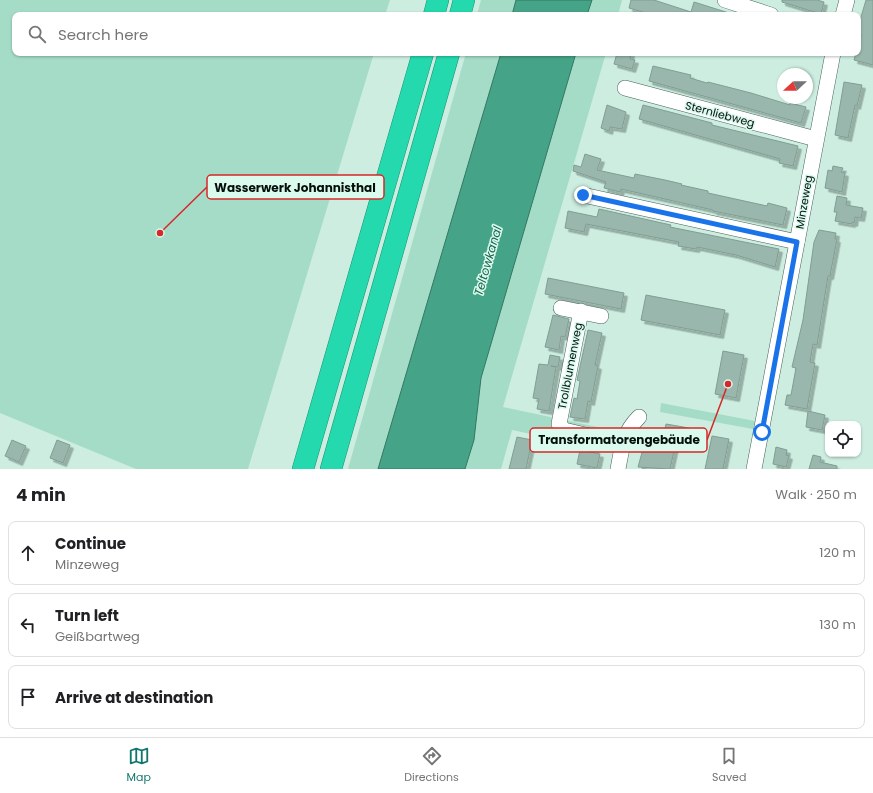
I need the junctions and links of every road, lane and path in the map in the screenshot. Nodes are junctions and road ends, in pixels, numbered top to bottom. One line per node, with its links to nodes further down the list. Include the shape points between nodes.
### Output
1 (438, 0): 5 (highway)
2 (464, 0): 6 (highway)
3 (725, 0): 7 (street)
4 (847, 0): 8 (street)
5 (435, 12)
6 (461, 12)
7 (762, 12)
8 (844, 12)
9 (422, 56): 21 (highway)
10 (448, 56): 22 (highway)
11 (832, 56): 13 (street, Minzeweg)
12 (625, 88): 13 (street, Sternliebweg)
13 (816, 139): 15 (street, Minzeweg)
14 (583, 195): 15 (street)
15 (797, 242): 24 (street, Minzeweg)
16 (561, 308): 17 (street, Trollblumenweg)
17 (581, 311): 18 (street, Trollblumenweg); 20 (street, Trollblumenweg, via 559,424 564,430)
18 (601, 316)
19 (639, 417): 20 (street, via 629,427)
20 (623, 444): 23 (street)
21 (303, 469)
22 (331, 469)
23 (618, 469)
24 (754, 469)

